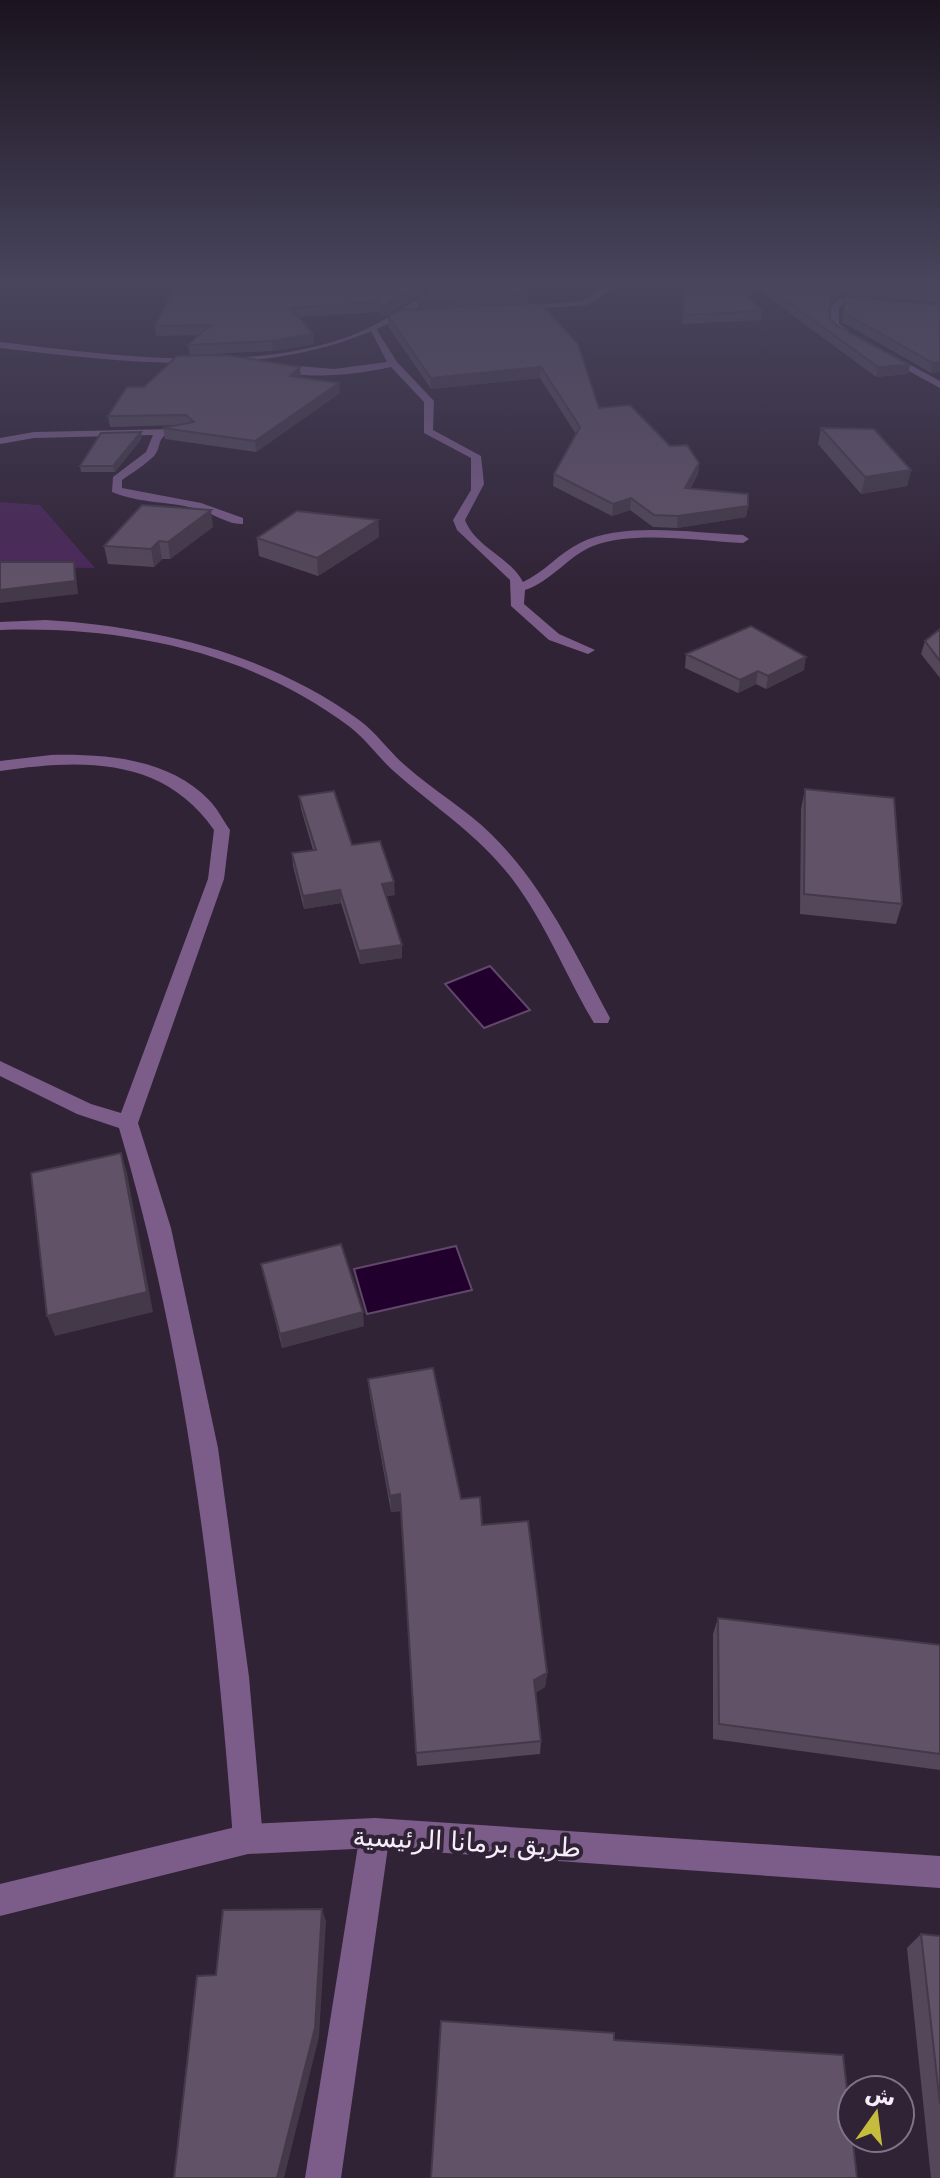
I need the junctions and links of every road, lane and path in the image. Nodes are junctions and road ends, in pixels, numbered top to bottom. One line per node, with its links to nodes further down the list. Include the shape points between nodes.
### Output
1 (413, 385): 7 (street, via 429,401 428,431 476,456 480,489 459,520 461,527)
2 (162, 431): 3 (street); 4 (street); 5 (street, via 151,453 117,479 116,490 201,506)
3 (175, 431)
4 (0, 441)
5 (239, 521)
6 (743, 539): 7 (street, via 599,541 577,551 551,574)
7 (519, 588): 9 (street, via 518,606 537,627)
8 (0, 626): 11 (street, via 71,625 157,638 238,661 303,691 357,725 399,769 488,840 546,916)
9 (588, 650)
10 (0, 766): 13 (street, via 60,759 137,766 200,800 222,830 216,879)
11 (601, 1018)
12 (0, 1068): 13 (street, via 84,1109)
13 (128, 1123): 15 (street, via 160,1228 205,1448 235,1677)
14 (375, 1833): 15 (street, طريق برمانا الرئيسية); 16 (street, طريق برمانا الرئيسية); 18 (street)
15 (248, 1839): 17 (street, طريق برمانا الرئيسية)
16 (940, 1872)
17 (0, 1900)
18 (323, 2178)

